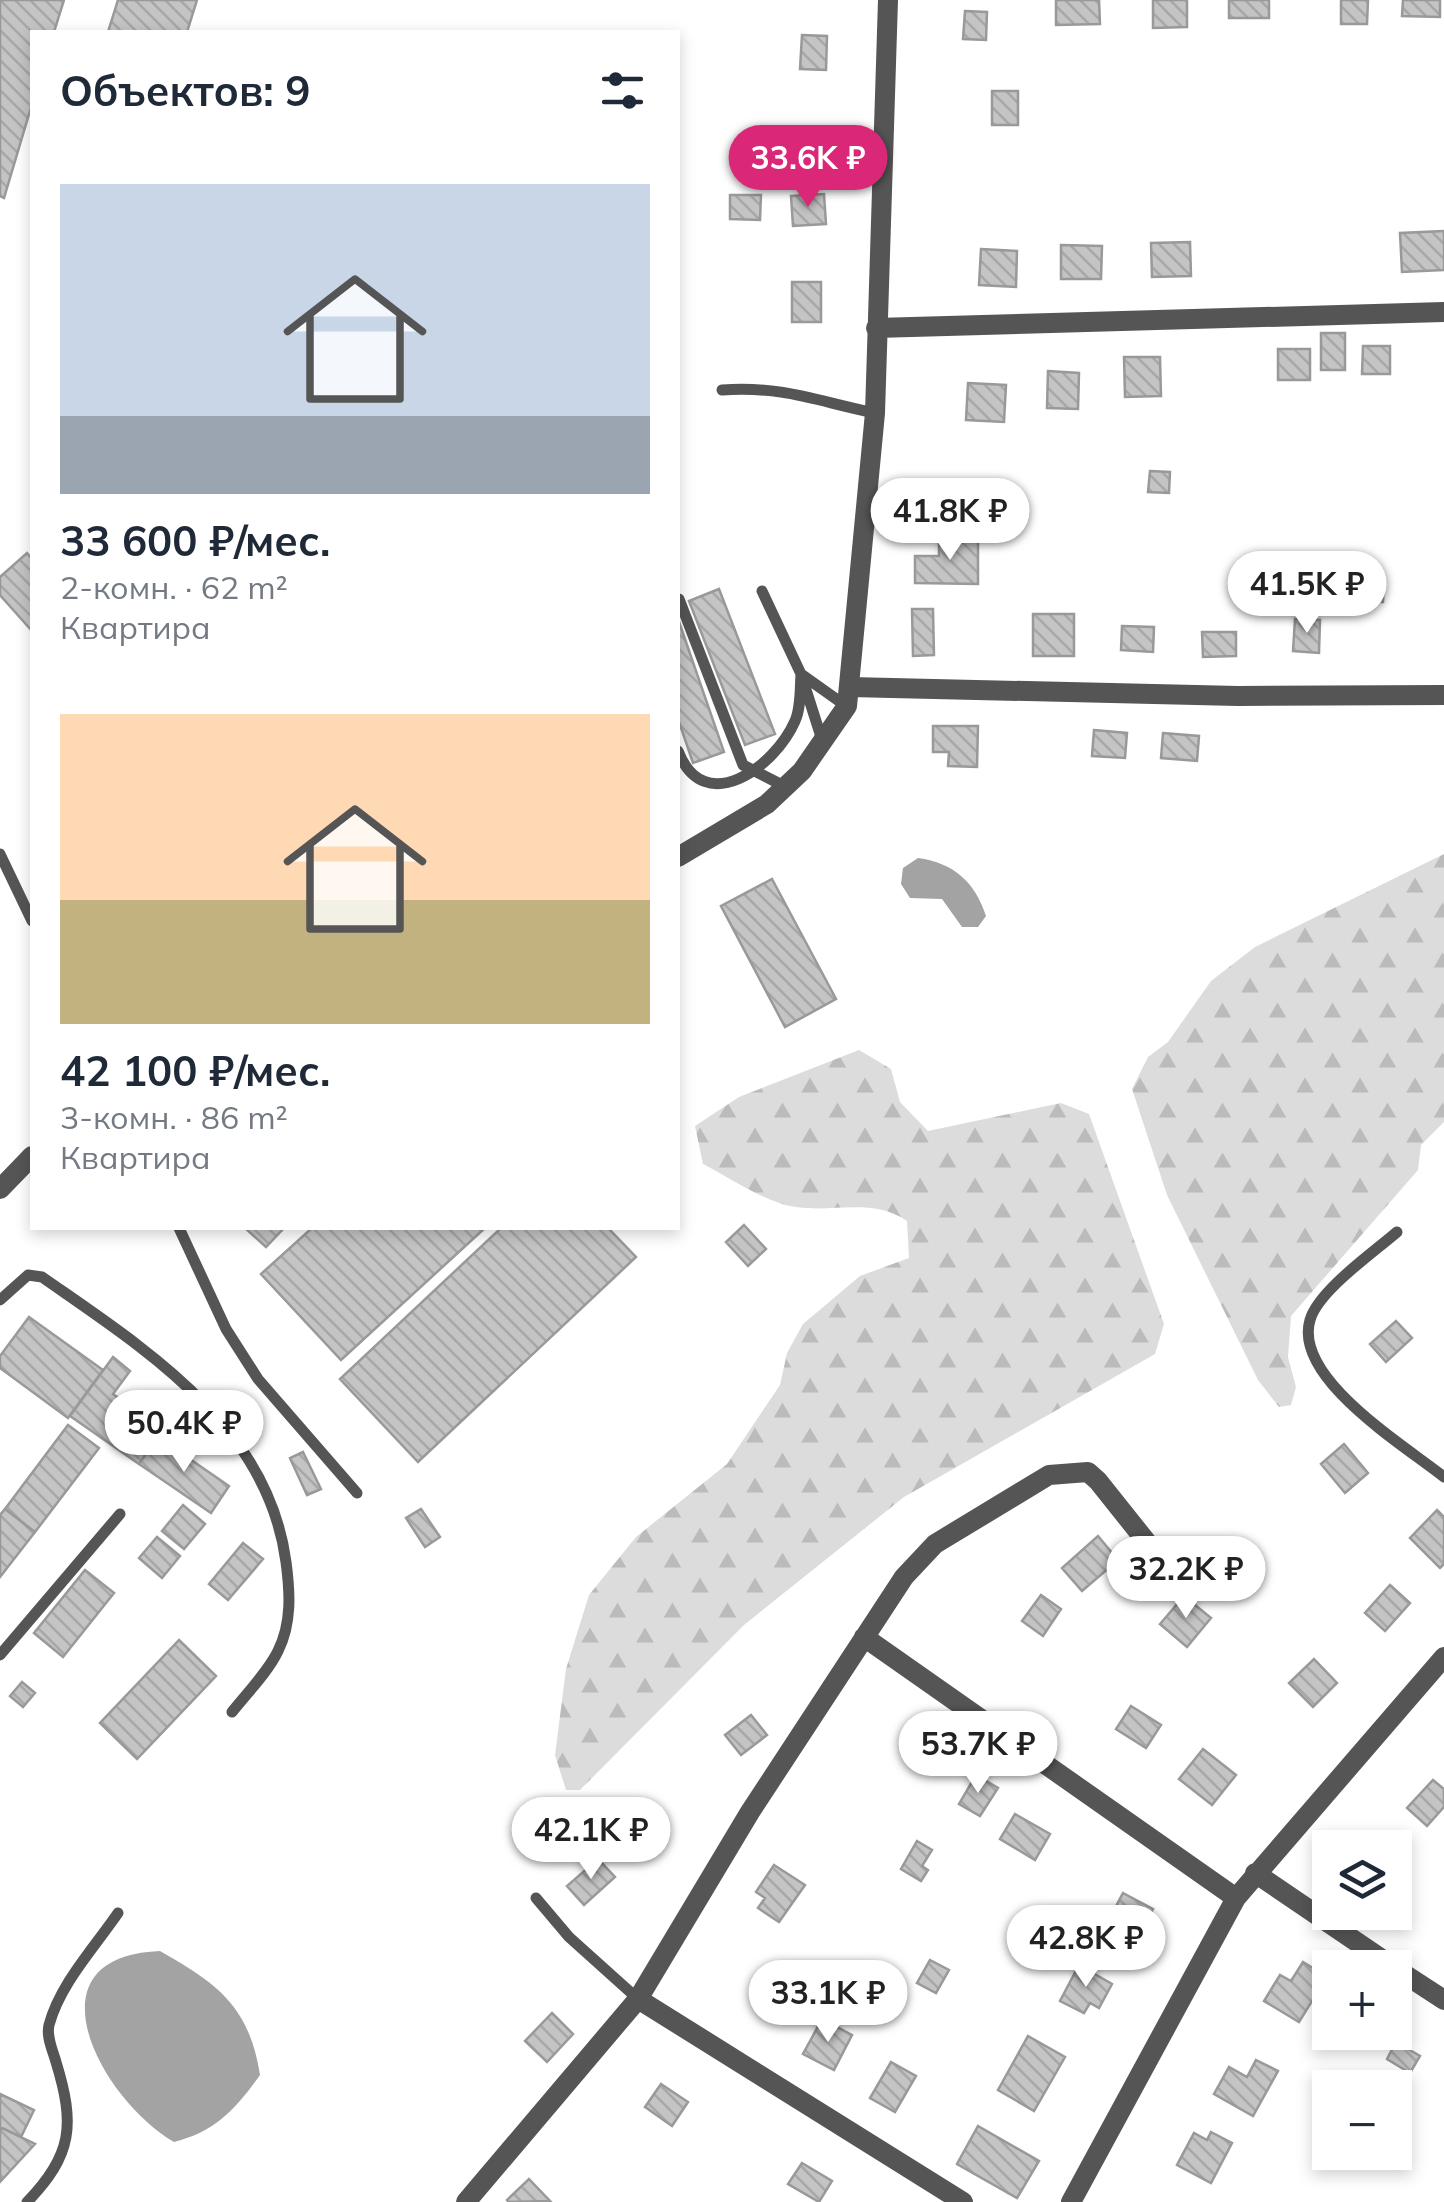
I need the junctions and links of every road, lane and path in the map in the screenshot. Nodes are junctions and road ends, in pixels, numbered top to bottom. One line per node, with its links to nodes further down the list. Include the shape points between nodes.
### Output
1 (888, 0): 3 (street)
2 (1444, 312): 3 (street)
3 (876, 328): 5 (street)
4 (722, 390): 5 (lane, via 784,390)
5 (875, 413): 9 (street)
6 (762, 590): 8 (lane)
7 (680, 602): 13 (lane, via 736,751)
8 (801, 674): 9 (lane); 11 (lane); 13 (lane, via 797,717)
9 (848, 696): 10 (street); 11 (street)
10 (1444, 696)
11 (823, 743): 14 (street)
12 (680, 755): 13 (lane, via 700,781)
13 (756, 773): 14 (lane)
14 (786, 786): 16 (street)
15 (0, 854): 17 (lane)
16 (680, 855)
17 (30, 917)
18 (30, 1158): 19 (street)
19 (0, 1189)
20 (179, 1230): 24 (lane, via 258,1379)
21 (1397, 1232): 23 (lane, via 1333,1288 1310,1317 1308,1344 1318,1370 1336,1389)
22 (0, 1300): 30 (lane, via 28,1275 42,1276 208,1403 258,1476 282,1527 291,1602 278,1651)
23 (1444, 1477)
24 (356, 1493)
25 (120, 1514): 28 (lane)
26 (1161, 1560): 27 (street, via 1088,1472 1049,1476 936,1544 904,1577)
27 (864, 1637): 33 (street); 37 (street)
28 (0, 1655)
29 (1444, 1657): 31 (street)
30 (232, 1712)
31 (1255, 1873): 33 (street); 35 (street)
32 (536, 1898): 37 (lane)
33 (1236, 1898): 42 (street)
34 (118, 1914): 39 (lane, via 62,1993 48,2029 70,2130 61,2160)
35 (1368, 1950)
36 (1412, 1979): 38 (street)
37 (638, 1998): 40 (street); 41 (street)
38 (1444, 2000)
39 (27, 2202)
40 (466, 2202)
41 (964, 2202)
42 (1071, 2202)

